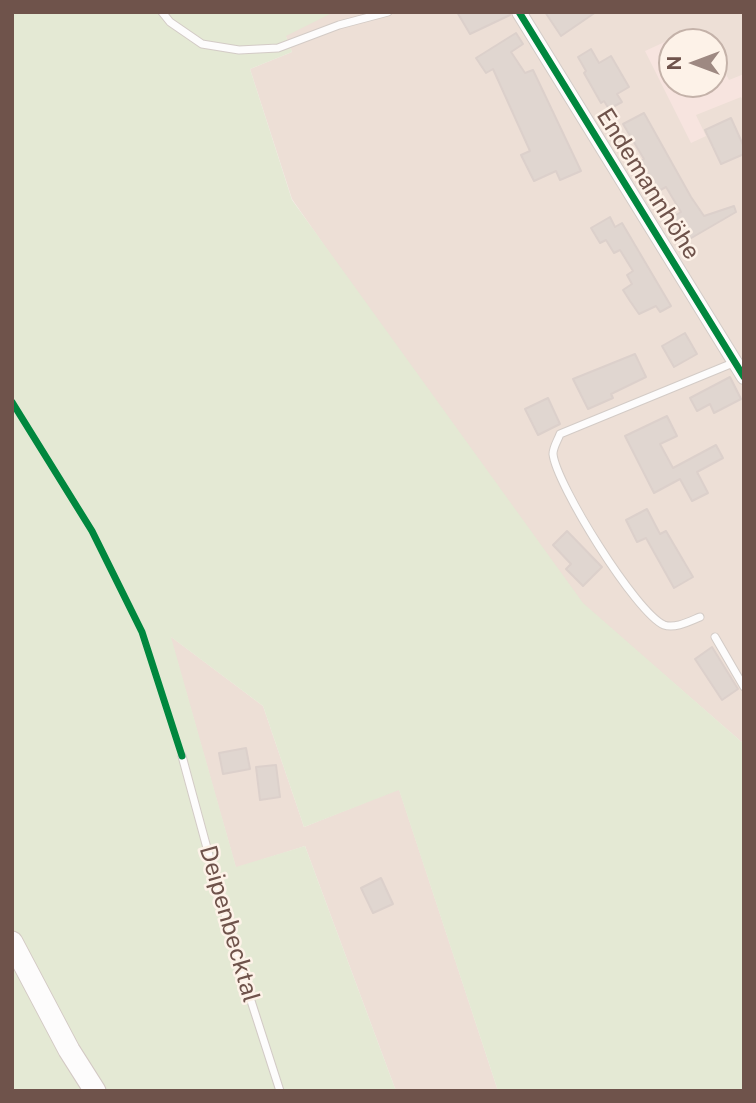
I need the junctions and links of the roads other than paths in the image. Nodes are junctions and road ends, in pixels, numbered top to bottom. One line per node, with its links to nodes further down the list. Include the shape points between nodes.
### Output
1 (162, 12): 2 (lane, via 202,44 239,50 278,48)
2 (388, 12)
3 (519, 12): 4 (street, Endemannhöhe)
4 (733, 363): 5 (street, Endemannhöhe); 6 (lane, via 560,434 553,451 557,472 576,507 632,595 663,625)
5 (744, 377)
6 (700, 617)
7 (715, 637): 8 (lane)
8 (744, 687)
9 (182, 756): 12 (lane, Deipenbecktal, via 235,951)
10 (12, 942): 11 (main road)
11 (95, 1091)
12 (280, 1091)

